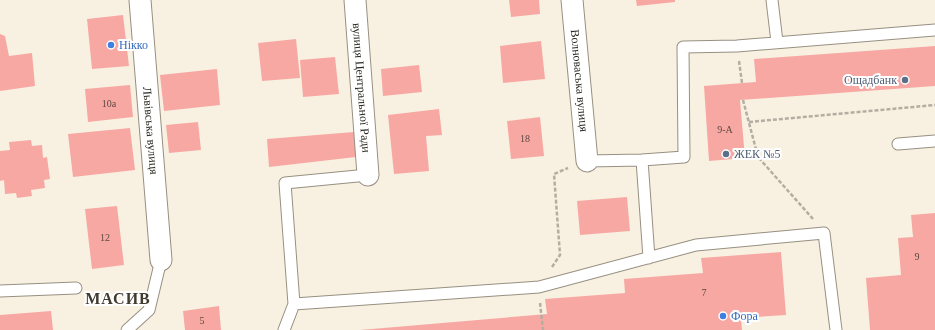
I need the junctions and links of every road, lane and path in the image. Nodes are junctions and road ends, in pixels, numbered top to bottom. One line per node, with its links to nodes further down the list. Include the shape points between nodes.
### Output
1 (140, 0): 19 (street, Львівська вулиця)
2 (355, 0): 16 (street, вулиця Центральної Ради)
3 (572, 0): 15 (street, Волноваська вулиця)
4 (772, 0): 6 (lane)
5 (935, 30): 6 (lane)
6 (777, 42): 7 (lane)
7 (737, 46): 8 (path); 14 (lane, via 684,48 684,156)
8 (742, 84)
9 (744, 100): 11 (path)
10 (935, 106): 11 (path)
11 (749, 122): 17 (path, via 758,157)
12 (935, 141): 13 (lane)
13 (898, 144)
14 (642, 160): 15 (lane); 18 (lane)
15 (587, 161): 20 (path, via 554,174 560,255)
16 (368, 175): 23 (lane, via 285,184)
17 (824, 233): 18 (lane, via 696,245); 27 (lane)
18 (650, 258): 20 (lane)
19 (161, 260): 24 (lane, via 149,310)
20 (539, 287): 23 (lane); 26 (path)
21 (76, 288): 22 (lane)
22 (0, 291)
23 (294, 304): 25 (lane)
24 (127, 330)
25 (284, 330)
26 (543, 330)
27 (836, 330)

